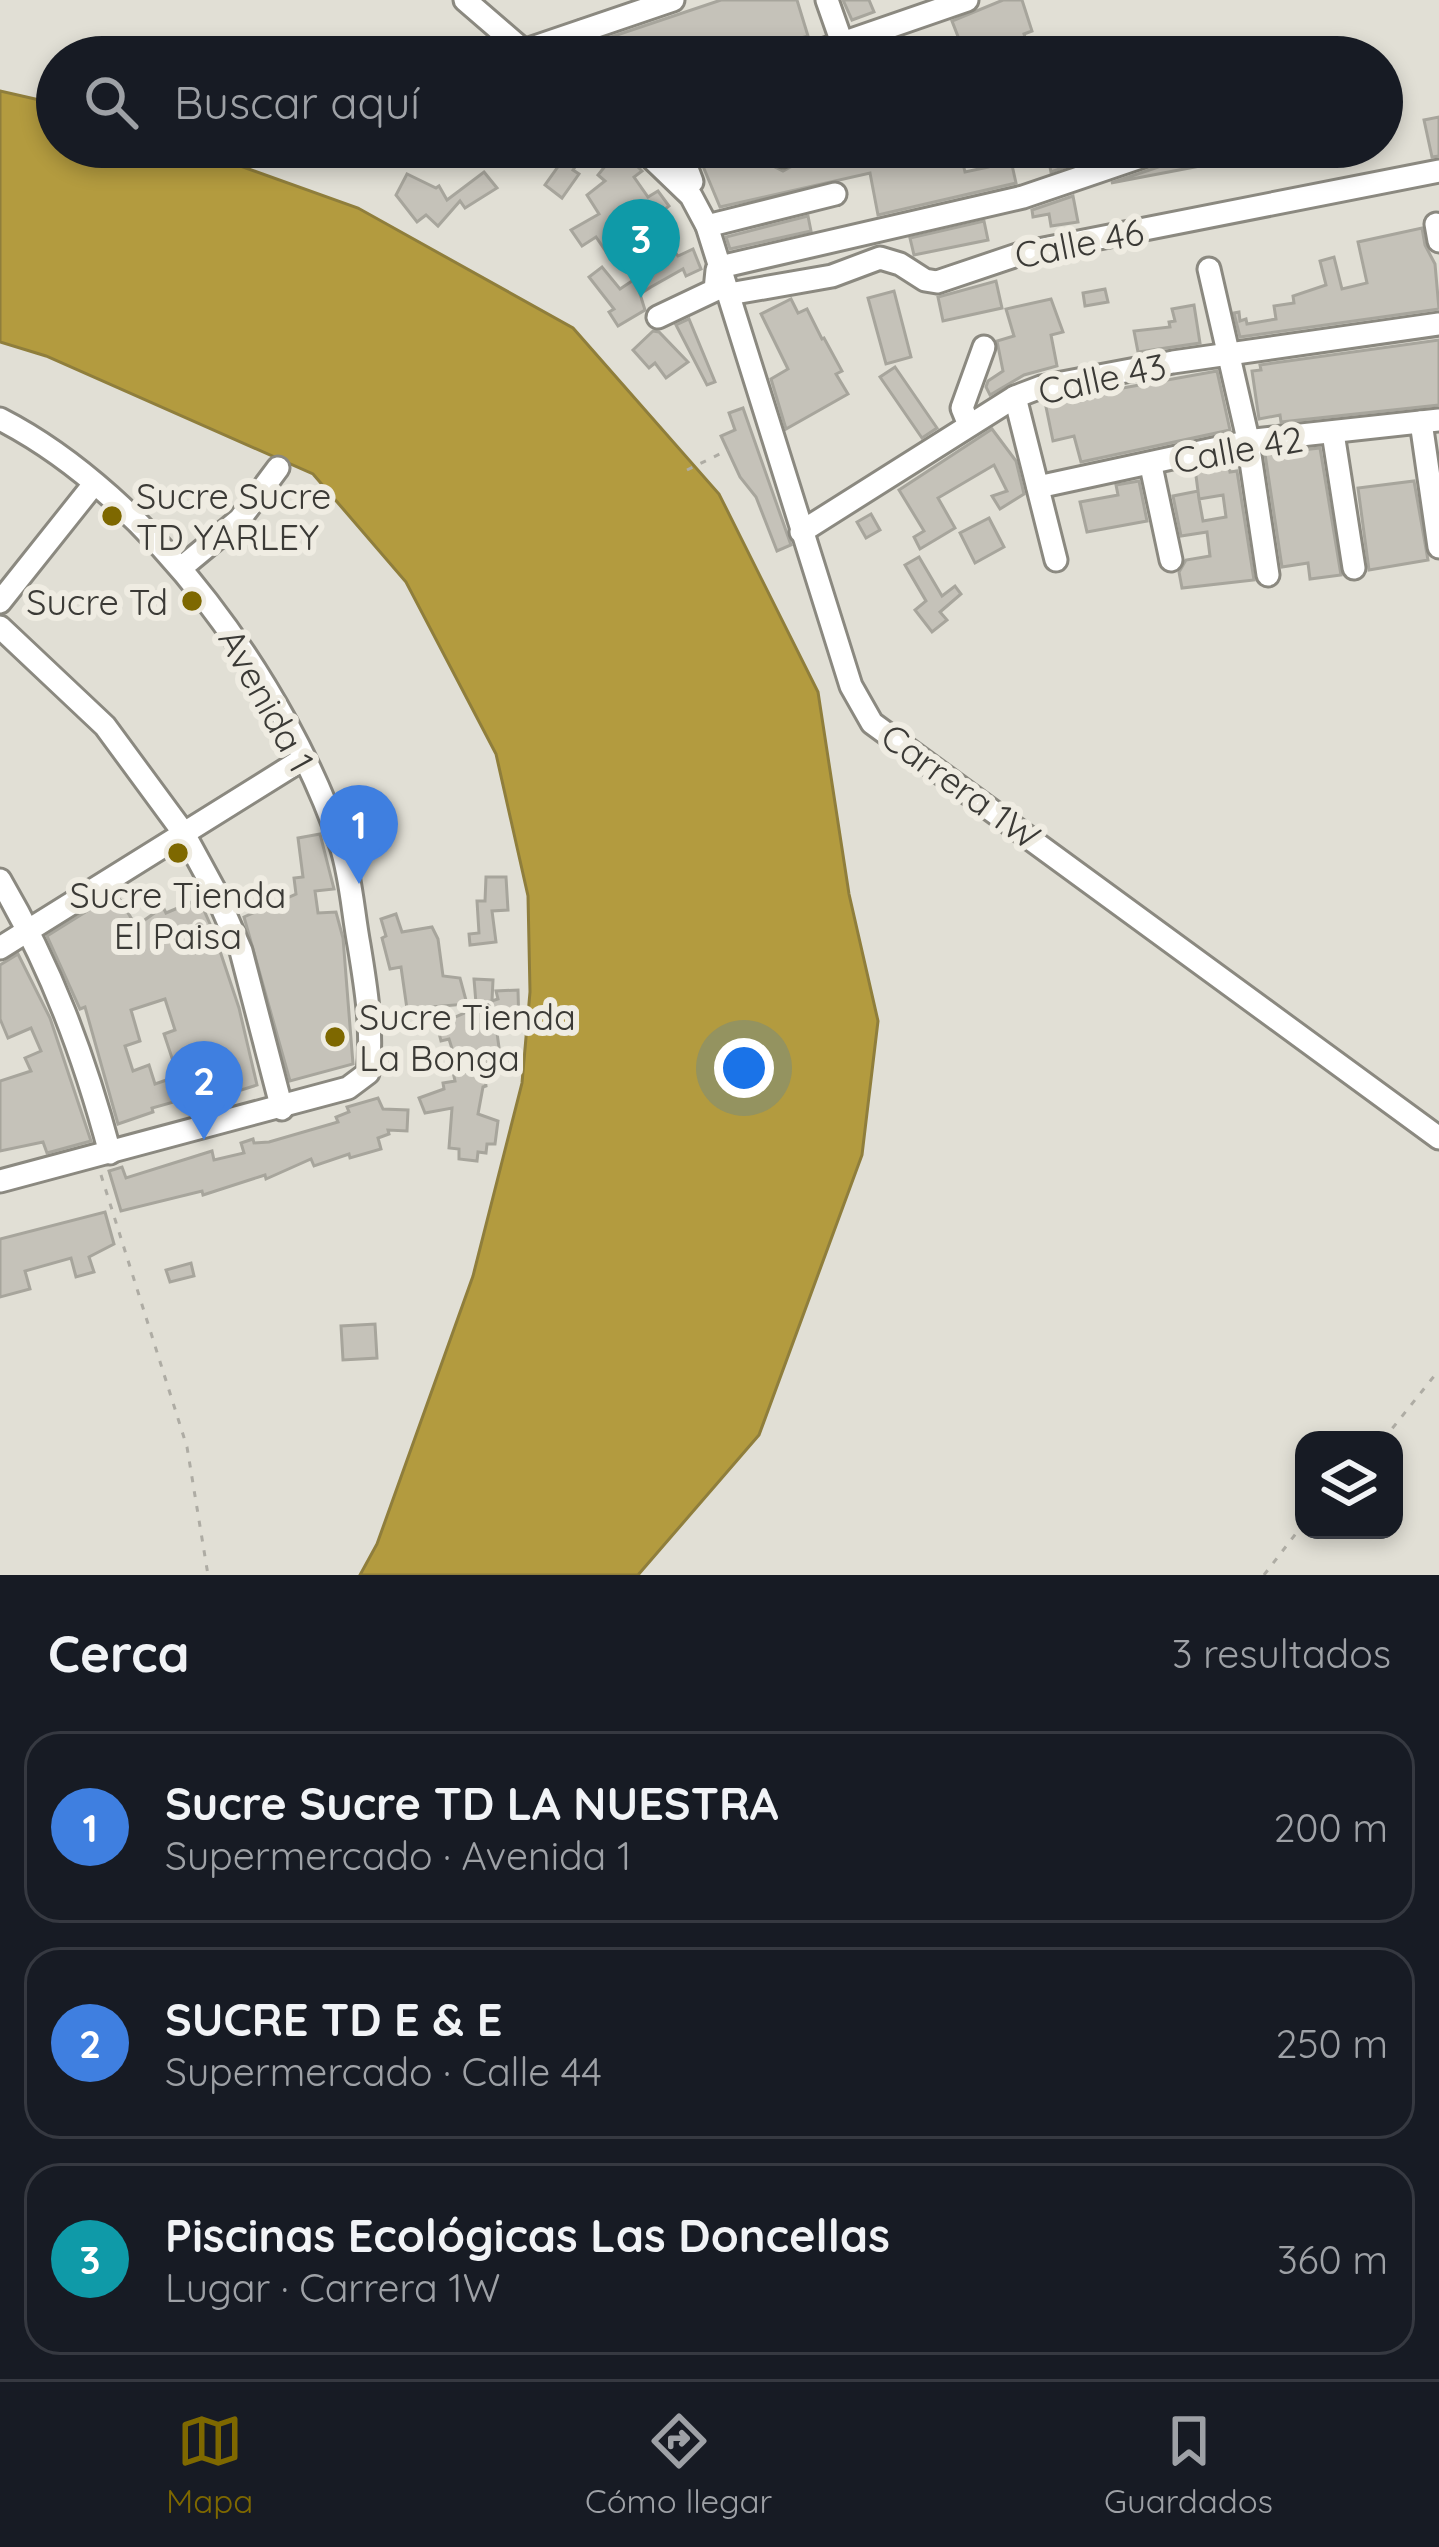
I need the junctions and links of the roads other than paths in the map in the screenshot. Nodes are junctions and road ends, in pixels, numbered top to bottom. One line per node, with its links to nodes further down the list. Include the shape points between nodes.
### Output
1 (465, 0): 6 (street)
2 (673, 0): 5 (street)
3 (827, 0): 9 (street)
4 (967, 0): 10 (street)
5 (583, 31): 7 (street); 8 (street)
6 (506, 36)
7 (571, 36)
8 (585, 36)
9 (840, 36)
10 (879, 36)
11 (662, 168): 17 (street, Carrera 1W, via 691,196)
12 (687, 168): 15 (street)
13 (1108, 168): 18 (street, via 1023,197)
14 (1439, 171): 20 (street, Calle 46, via 1002,257 952,279 925,280 880,258 832,276)
15 (692, 182)
16 (835, 194): 17 (street)
17 (706, 226): 18 (street, Carrera 1W)
18 (719, 265): 20 (street, Carrera 1W); 21 (street, via 715,290)
19 (1209, 269): 24 (street)
20 (729, 294): 35 (street, Carrera 1W)
21 (658, 317)
22 (1439, 324): 24 (street, Calle 43)
23 (984, 347): 28 (street, via 962,408)
24 (1228, 355): 25 (street, Calle 43); 30 (street)
25 (1016, 397): 28 (street, Calle 43); 34 (street)
26 (0, 418): 33 (street, Avenida 1)
27 (1430, 421): 29 (street, Calle 42); 36 (street)
28 (969, 425): 35 (street, Calle 43)
29 (1334, 433): 30 (street, Calle 42); 40 (street)
30 (1248, 442): 31 (street, Calle 42); 41 (street)
31 (1150, 466): 34 (street, Calle 42); 38 (street)
32 (278, 468): 39 (street, via 240,519)
33 (94, 484): 39 (street, Avenida 1); 42 (street)
34 (1038, 488): 37 (street)
35 (800, 532): 50 (street, Carrera 1W, via 851,686 872,723)
36 (1439, 547)
37 (1056, 560)
38 (1171, 560)
39 (181, 568): 44 (street, Avenida 1, via 227,624)
40 (1354, 568)
41 (1268, 575)
42 (0, 602)
43 (0, 627): 45 (street, via 105,726)
44 (302, 759): 45 (street); 49 (street, Avenida 1, via 342,848 362,964 368,1072 349,1088)
45 (183, 832): 47 (street); 49 (street, via 241,951)
46 (0, 880): 47 (street)
47 (29, 930): 48 (street); 51 (street, via 88,1072)
48 (0, 948)
49 (282, 1108): 51 (street)
50 (1439, 1138)
51 (102, 1154): 52 (street)
52 (0, 1181)

